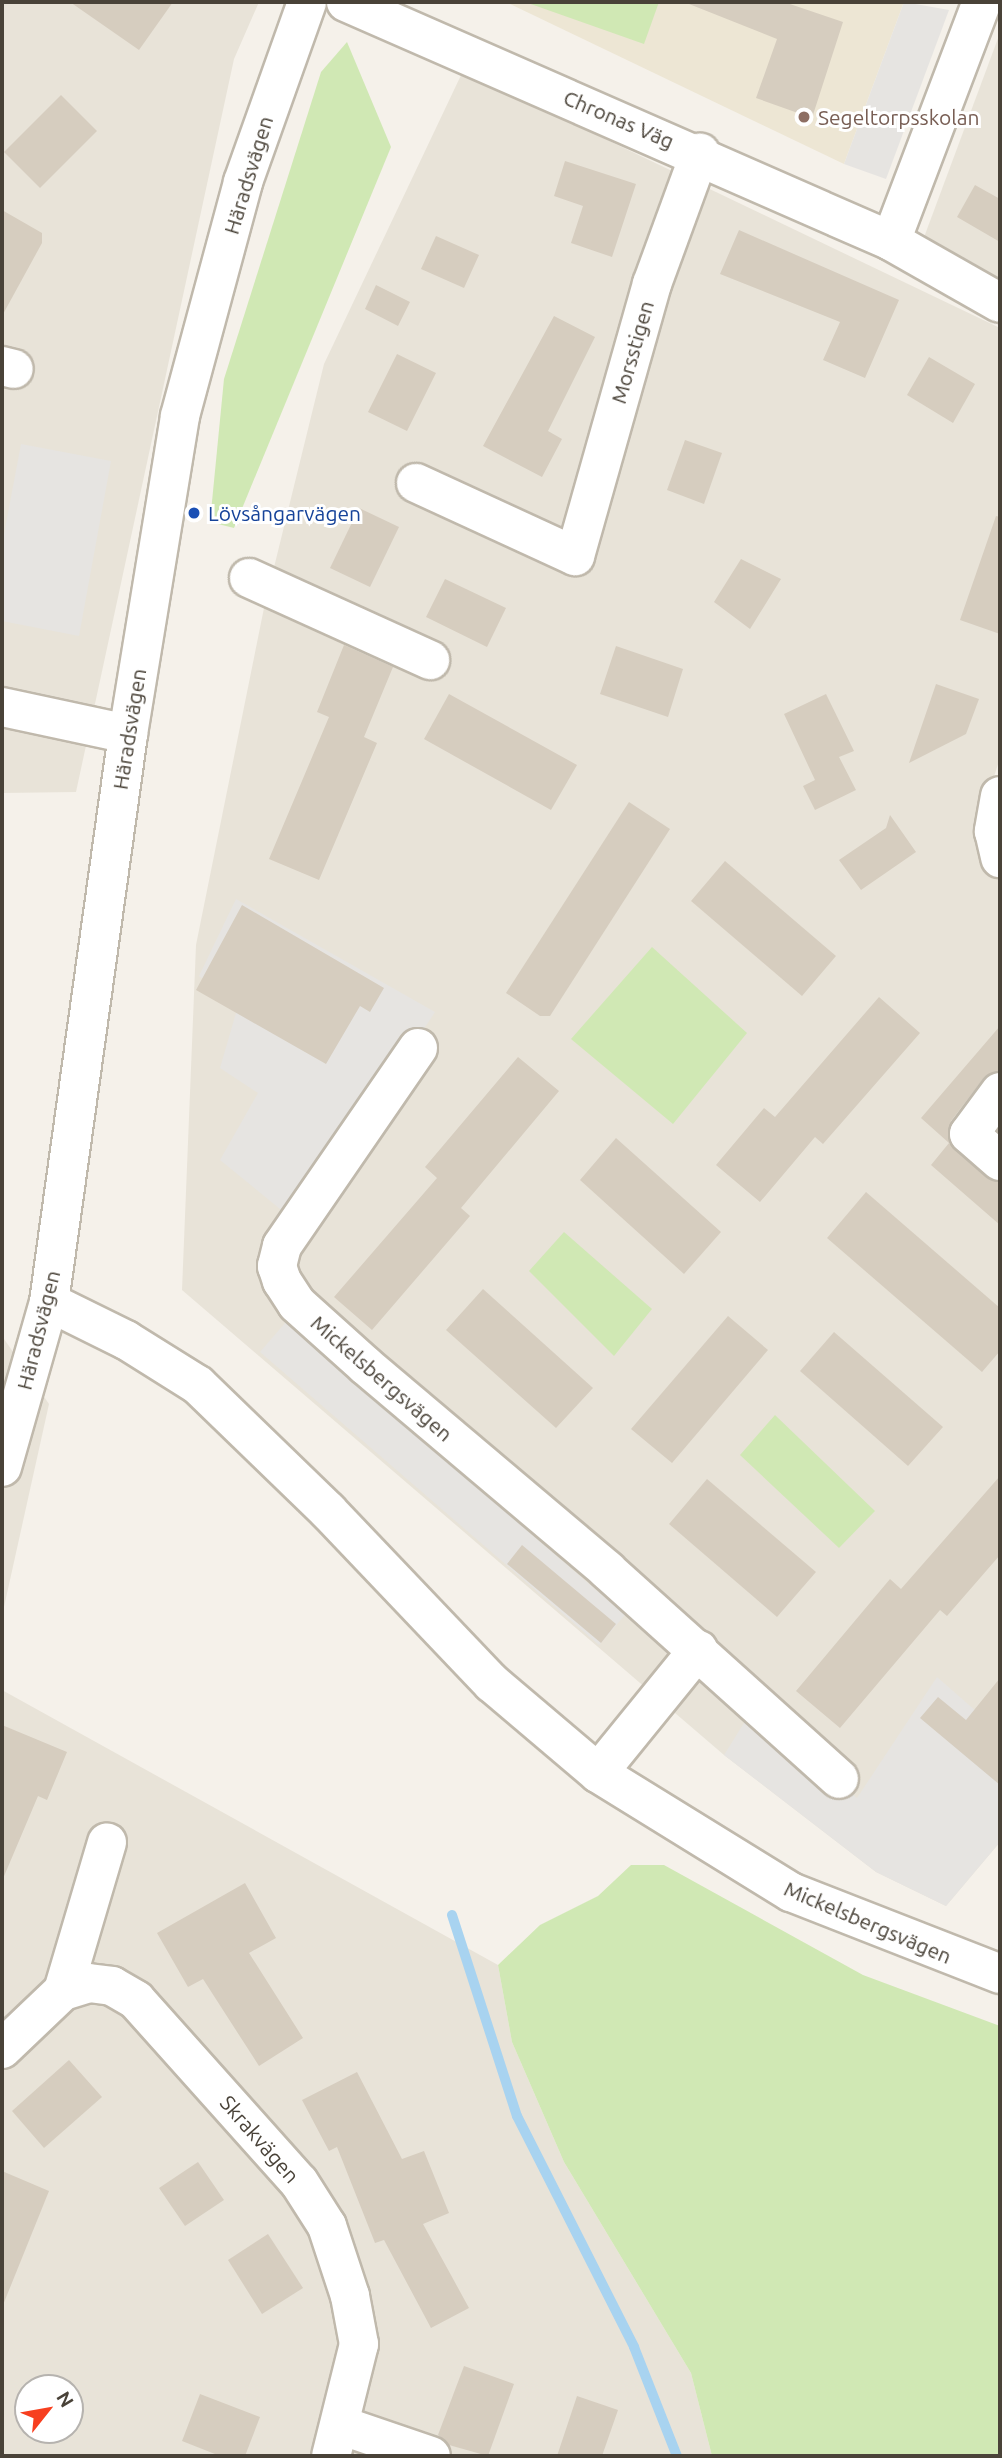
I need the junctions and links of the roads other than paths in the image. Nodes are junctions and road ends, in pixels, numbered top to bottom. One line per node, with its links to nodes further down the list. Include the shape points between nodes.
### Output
1 (307, 2): 11 (street, Häradsvägen, via 243,182 180,416)
2 (346, 2): 4 (street, Chronas Väg)
3 (982, 2): 5 (street)
4 (700, 153): 5 (street, Chronas Väg); 7 (street, Morsstigen, via 652,284 575,555)
5 (891, 241): 6 (street, Chronas Väg)
6 (1000, 303)
7 (416, 483)
8 (249, 579): 9 (street)
9 (430, 660)
10 (2, 707): 11 (street)
11 (128, 734): 17 (street, Häradsvägen)
12 (1000, 796): 13 (street, via 994,831)
13 (1000, 858)
14 (418, 1048): 19 (street, Mickelsbergsvägen, via 282,1246 278,1266 282,1281 297,1304 366,1366)
15 (1000, 1092): 16 (street, via 969,1134)
16 (1000, 1161)
17 (48, 1302): 18 (street, Häradsvägen); 20 (street, Mickelsbergsvägen, via 126,1340 198,1385 328,1511 492,1683)
18 (2, 1467)
19 (698, 1650): 20 (street); 21 (street, Mickelsbergsvägen)
20 (598, 1773): 23 (street, Mickelsbergsvägen, via 791,1892)
21 (839, 1779)
22 (107, 1842): 24 (street)
23 (1000, 1975)
24 (63, 1991): 25 (street); 26 (street, Skrakvägen, via 89,1983 112,1986 136,2000 299,2182 327,2225 350,2297 359,2344)
25 (2, 2049)
26 (336, 2441): 27 (street)
27 (431, 2456)

